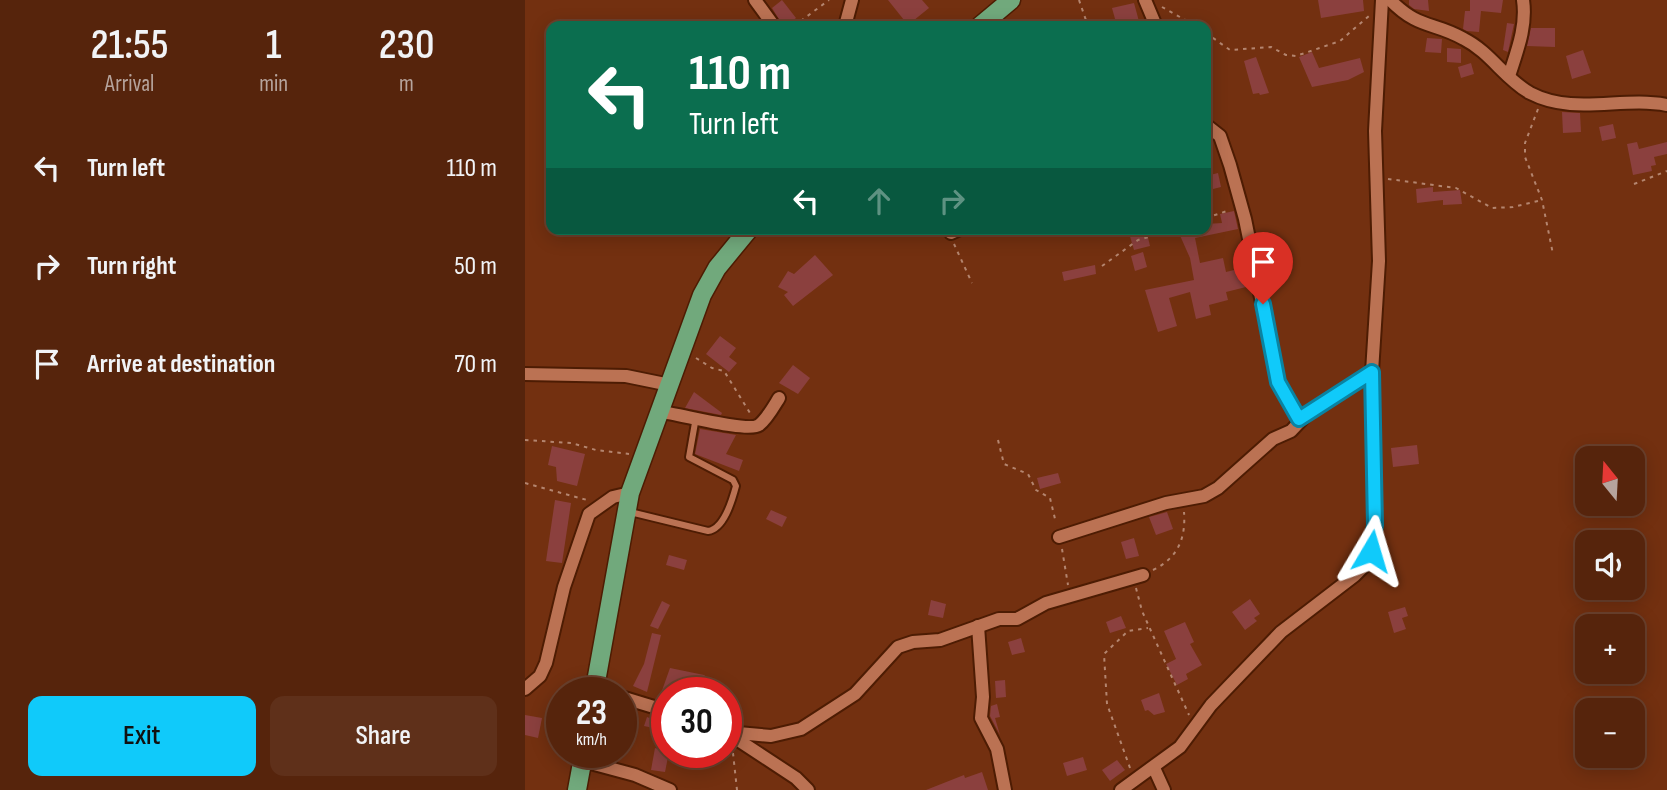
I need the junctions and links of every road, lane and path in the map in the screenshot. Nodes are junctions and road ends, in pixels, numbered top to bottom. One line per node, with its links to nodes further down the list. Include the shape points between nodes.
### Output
1 (755, 0): 10 (street)
2 (829, 0): 11 (path)
3 (852, 0): 12 (street)
4 (1011, 0): 13 (main road)
5 (1079, 0): 14 (path)
6 (1145, 0): 15 (street)
7 (1523, 0): 18 (street, via 1521,38)
8 (1385, 1): 17 (path, via 1345,39 1296,56 1271,47 1230,50); 18 (street, via 1411,20 1477,46); 23 (street, via 1374,131)
9 (1160, 7): 16 (path)
10 (770, 21)
11 (801, 21)
12 (846, 21)
13 (986, 21)
14 (1086, 21)
15 (1154, 21)
16 (1187, 21)
17 (1211, 37)
18 (1509, 76): 19 (street)
19 (1541, 98): 20 (street, via 1596,106); 25 (path, via 1527,136 1525,157)
20 (1667, 105)
21 (1211, 129): 26 (street, via 1220,136)
22 (1667, 171): 24 (path)
23 (1376, 177): 25 (path, via 1456,188 1492,208); 35 (street, via 1379,261)
24 (1634, 184)
25 (1542, 201): 31 (path)
26 (1241, 207): 27 (path); 41 (street, via 1278,382)
27 (1211, 216)
28 (744, 235): 34 (main road, via 702,295)
29 (957, 235): 33 (path)
30 (1157, 235): 32 (path, via 1139,240)
31 (1553, 254)
32 (1102, 266)
33 (972, 283)
34 (682, 350): 37 (main road); 42 (path, via 724,370)
35 (1372, 372): 41 (street); 57 (street, via 1375,525 1364,566 1281,632 1210,705)
36 (525, 374): 37 (street, via 625,376)
37 (670, 384): 39 (main road)
38 (779, 398): 42 (street)
39 (661, 412): 40 (street); 45 (main road)
40 (696, 416): 42 (street, via 744,429); 48 (lane, via 689,457 733,480 736,486 721,524 708,531)
41 (1299, 419): 47 (street, via 1291,431 1265,444 1230,480)
42 (759, 425)
43 (525, 440): 45 (path)
44 (998, 440): 50 (path, via 1004,464 1028,474 1036,490 1050,498)
45 (644, 455): 48 (main road)
46 (525, 483): 49 (path)
47 (1194, 498): 50 (street); 51 (path, via 1184,508 1180,546 1162,566)
48 (629, 502): 49 (street); 55 (main road)
49 (598, 505): 56 (street, via 583,525 546,663)
50 (1059, 537): 52 (path)
51 (1143, 575): 52 (street); 54 (path, via 1136,592)
52 (1070, 595): 53 (street, via 1019,618)
53 (978, 626): 58 (street, via 940,640 898,647 855,694 801,729 771,736); 69 (street, via 981,718 997,749)
54 (1150, 628): 57 (path); 64 (path, via 1128,631 1104,654 1107,705)
55 (602, 677)
56 (525, 690)
57 (1195, 729): 63 (street)
58 (742, 735)
59 (742, 743): 68 (street)
60 (582, 768): 65 (main road)
61 (615, 768): 66 (street)
62 (733, 768): 67 (path)
63 (1154, 768): 64 (street); 71 (street)
64 (1133, 783): 70 (street)
65 (577, 790)
66 (670, 790)
67 (737, 790)
68 (809, 790)
69 (1005, 790)
70 (1121, 790)
71 (1164, 790)

